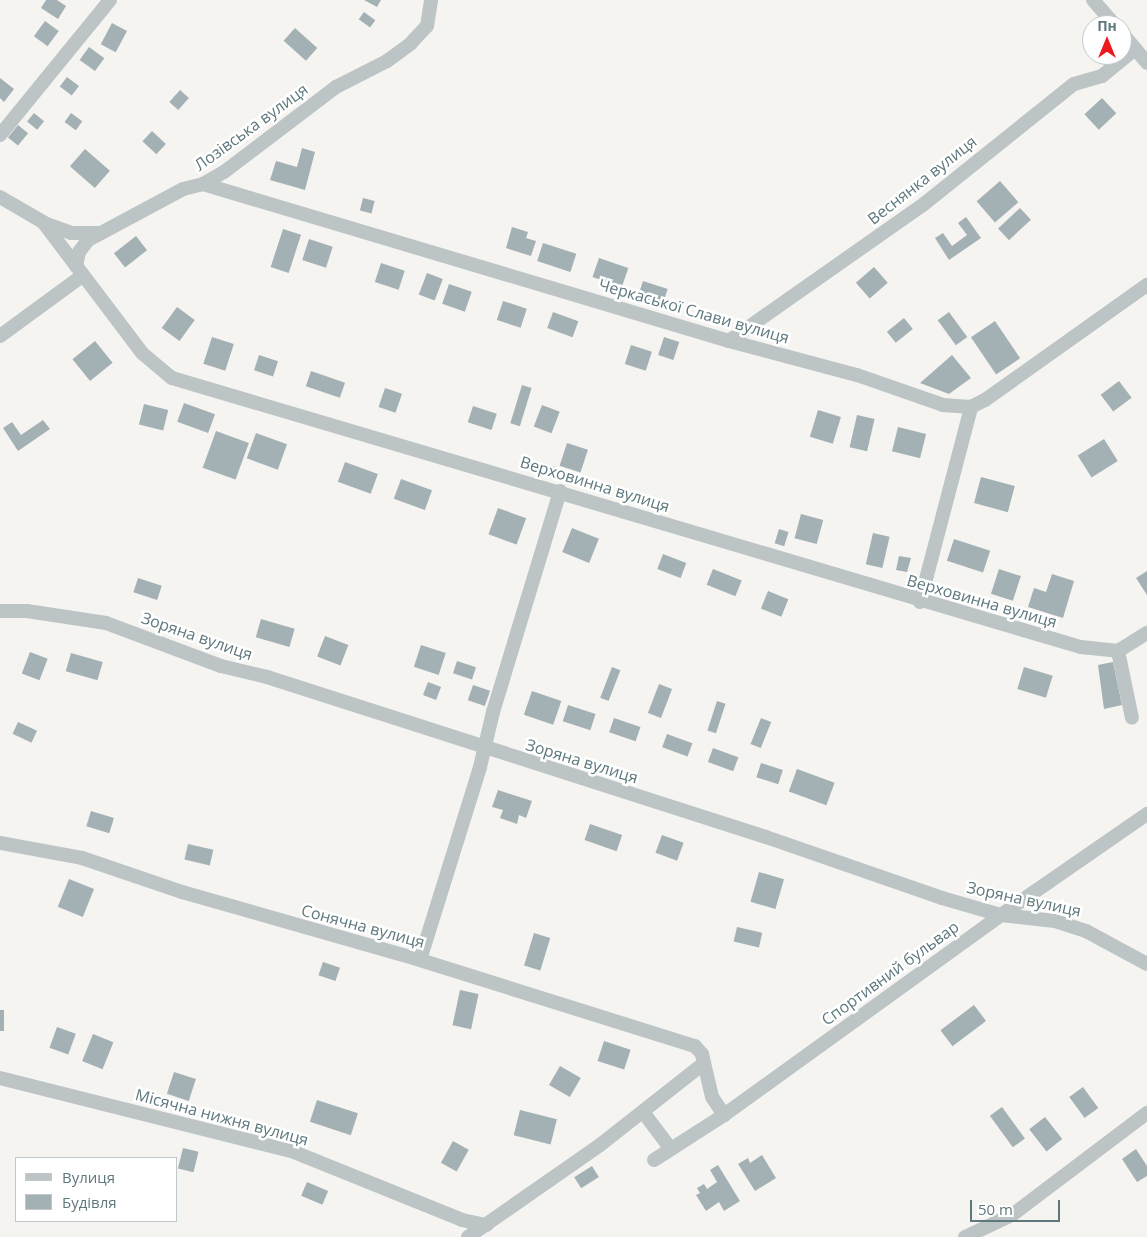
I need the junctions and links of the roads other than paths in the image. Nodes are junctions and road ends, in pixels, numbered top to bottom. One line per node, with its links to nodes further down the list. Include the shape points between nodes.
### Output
1 (110, 0): 8 (street)
2 (431, 0): 9 (street, Лозівська вулиця, via 428,26 410,44 387,61 336,87)
3 (1093, 0): 4 (street)
4 (1106, 15)
5 (1132, 45): 6 (street)
6 (1135, 49): 7 (street); 16 (street, Веснянка вулиця, via 1102,76 1074,84 924,204)
7 (1147, 63)
8 (0, 136)
9 (203, 184): 12 (street, Лозівська вулиця, via 183,189); 16 (street, Черкаської Слави вулиця)
10 (1, 198): 11 (street, via 17,204)
11 (42, 222): 12 (street, via 71,233); 13 (street, Верховинна вулиця)
12 (101, 232): 13 (street, Лозівська вулиця, via 83,246)
13 (79, 271): 15 (street); 18 (street, Верховинна вулиця, via 142,353 172,378)
14 (1147, 285): 17 (street)
15 (0, 336)
16 (729, 340): 17 (street, Черкаської Слави вулиця, via 857,375 943,405)
17 (971, 407): 19 (street)
18 (560, 491): 19 (street, Верховинна вулиця); 24 (street)
19 (920, 602): 22 (street, Верховинна вулиця, via 1081,647)
20 (0, 611): 24 (street, Зоряна вулиця, via 27,611 106,623 190,656 276,680)
21 (1147, 632): 22 (street)
22 (1118, 651): 23 (street)
23 (1132, 718)
24 (484, 749): 27 (street, Зоряна вулиця); 28 (street)
25 (1147, 814): 27 (street, Спортивний бульвар)
26 (0, 843): 28 (street, Сонячна вулиця, via 82,858 182,892)
27 (1000, 915): 29 (street, Зоряна вулиця, via 1055,921 1086,931); 34 (street, Спортивний бульвар)
28 (420, 960): 30 (street, Сонячна вулиця, via 694,1046 702,1054)
29 (1147, 964)
30 (703, 1064): 32 (street); 34 (street, Сонячна вулиця, via 712,1097)
31 (0, 1078): 37 (street, Місячна нижня вулиця, via 294,1152 462,1220)
32 (643, 1112): 35 (street); 37 (street)
33 (1147, 1113): 39 (street, via 1012,1215)
34 (724, 1115): 35 (street, Спортивний бульвар)
35 (671, 1149): 36 (street, Спортивний бульвар)
36 (654, 1160)
37 (486, 1225): 38 (street)
38 (468, 1237)
39 (965, 1237)

